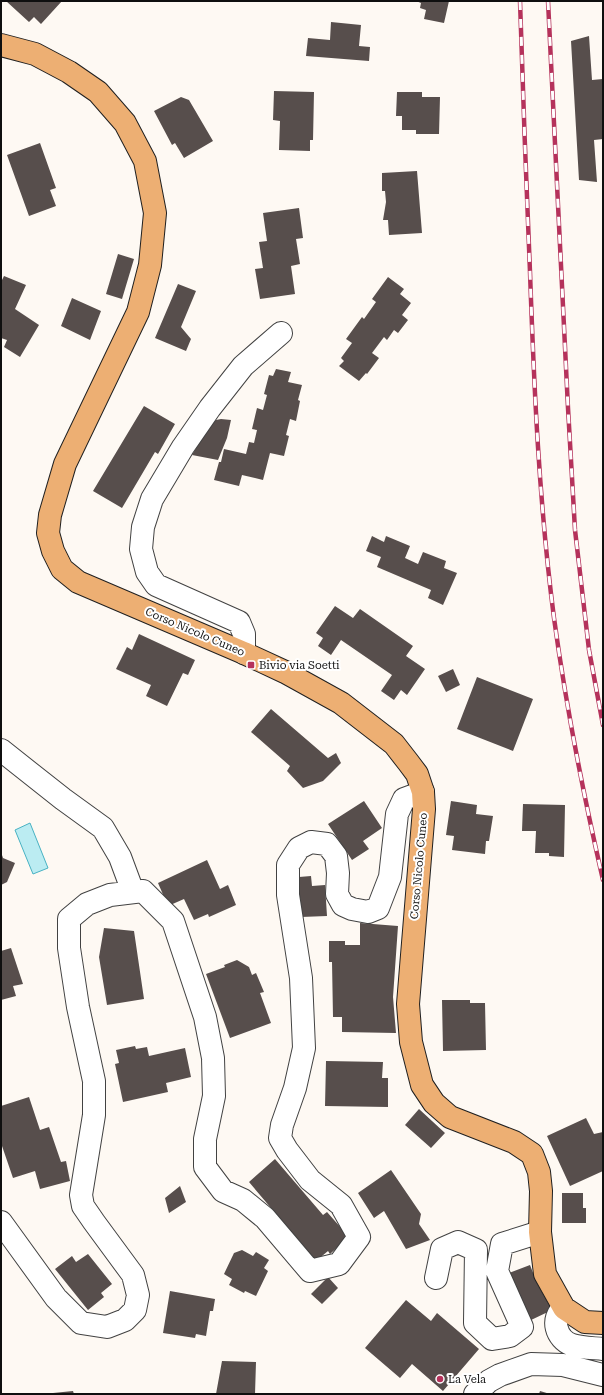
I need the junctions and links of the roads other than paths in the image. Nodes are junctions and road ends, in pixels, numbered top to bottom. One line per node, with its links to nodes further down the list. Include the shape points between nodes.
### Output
1 (1, 45): 3 (main road, Corso Nicolo Cuneo, via 35,54 69,72 98,92 125,123 145,161 155,213 150,265 138,312 65,464 50,514 48,533 53,551 62,569 78,582)
2 (281, 333): 3 (street, via 243,366 210,408 183,447 152,500 142,527 141,549 147,572 156,584 239,622 244,634)
3 (244, 653): 5 (main road, Corso Nicolo Cuneo, via 341,703 394,744 417,774)
4 (1, 750): 6 (street, via 103,828 120,857)
5 (423, 792): 6 (street, via 404,799 397,814 390,876 378,908 368,912 343,905 337,894 336,856 327,844 311,842 299,848 288,865 288,895 301,978 304,1048 280,1138 310,1180 341,1206 359,1237 339,1264 310,1271 265,1218 242,1200 223,1191 206,1168 205,1139 214,1096 213,1058 205,1017 172,921 142,891); 8 (main road, Corso Nicolo Cuneo, via 423,832 408,1004 411,1042 422,1085 434,1103 450,1117 514,1142 532,1154 539,1172 541,1191)
6 (133, 892): 7 (street, via 110,895 87,904 69,919 69,941 78,1007 94,1081 94,1115 81,1195 83,1206 133,1275 138,1295 135,1310 125,1320 107,1327 81,1323 56,1298)
7 (1, 1222)
8 (540, 1232): 9 (street, via 502,1244 497,1271 522,1327 510,1336 492,1338 475,1323 476,1250 458,1242 442,1249); 10 (main road, Corso Nicolo Cuneo, via 545,1274)
9 (436, 1278)
10 (564, 1308): 11 (main road, Corso Nicolo Cuneo, via 585,1322); 12 (street, via 556,1317 558,1331 564,1340 572,1345)
11 (603, 1323)
12 (603, 1349)
13 (603, 1375): 14 (street, via 563,1365 531,1364 500,1375)
14 (475, 1394)

